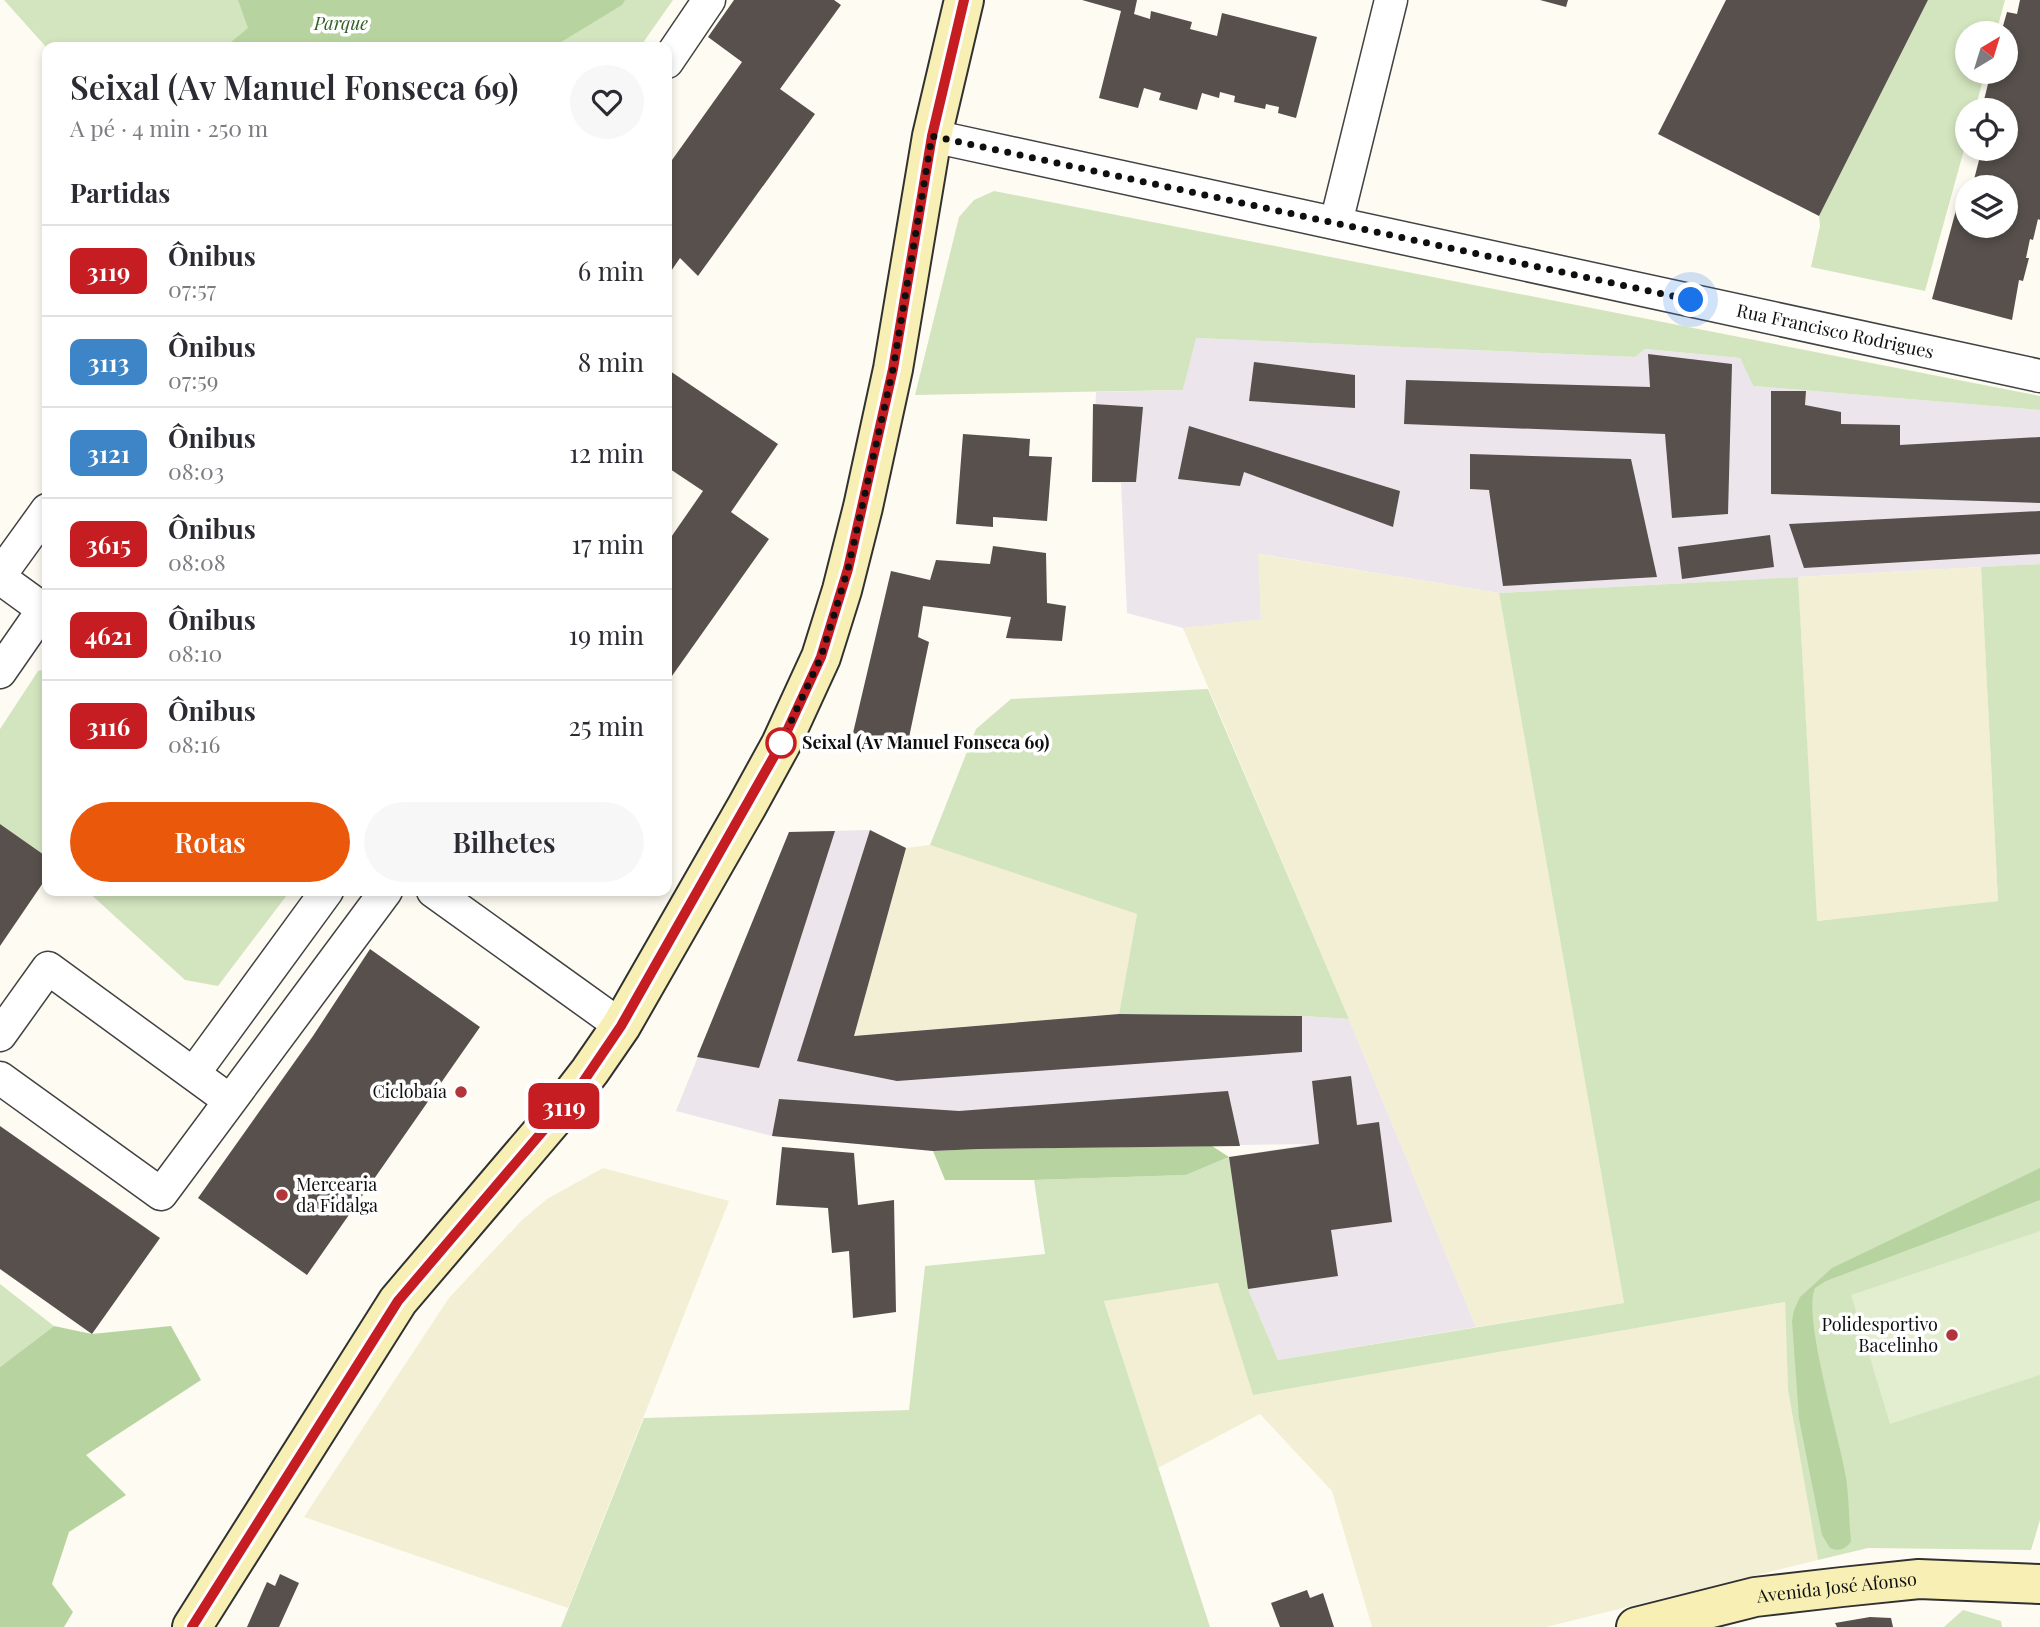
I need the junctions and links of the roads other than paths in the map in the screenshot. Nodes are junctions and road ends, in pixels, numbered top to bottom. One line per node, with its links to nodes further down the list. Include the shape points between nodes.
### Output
1 (709, 0): 4 (street)
2 (964, 0): 5 (street)
3 (1385, 2): 6 (street)
4 (672, 55)
5 (932, 136): 6 (street, Rua Francisco Rodrigues); 16 (street, via 893,369 848,566 821,657 781,744)
6 (1336, 223): 7 (street, Rua Francisco Rodrigues)
7 (2040, 376)
8 (42, 517): 9 (street)
9 (0, 576): 10 (street)
10 (42, 609)
11 (42, 615): 12 (street)
12 (2, 667)
13 (323, 896): 18 (street)
14 (382, 896): 20 (street)
15 (440, 896): 16 (street)
16 (621, 1026): 22 (street, via 581,1085 398,1301)
17 (0, 1035): 18 (street, via 48,968)
18 (194, 1073): 20 (street)
19 (0, 1078): 20 (street, via 162,1194)
20 (229, 1100)
21 (2040, 1584): 23 (street, Avenida José Afonso, via 1919,1579 1755,1597)
22 (191, 1627)
23 (1636, 1627)

